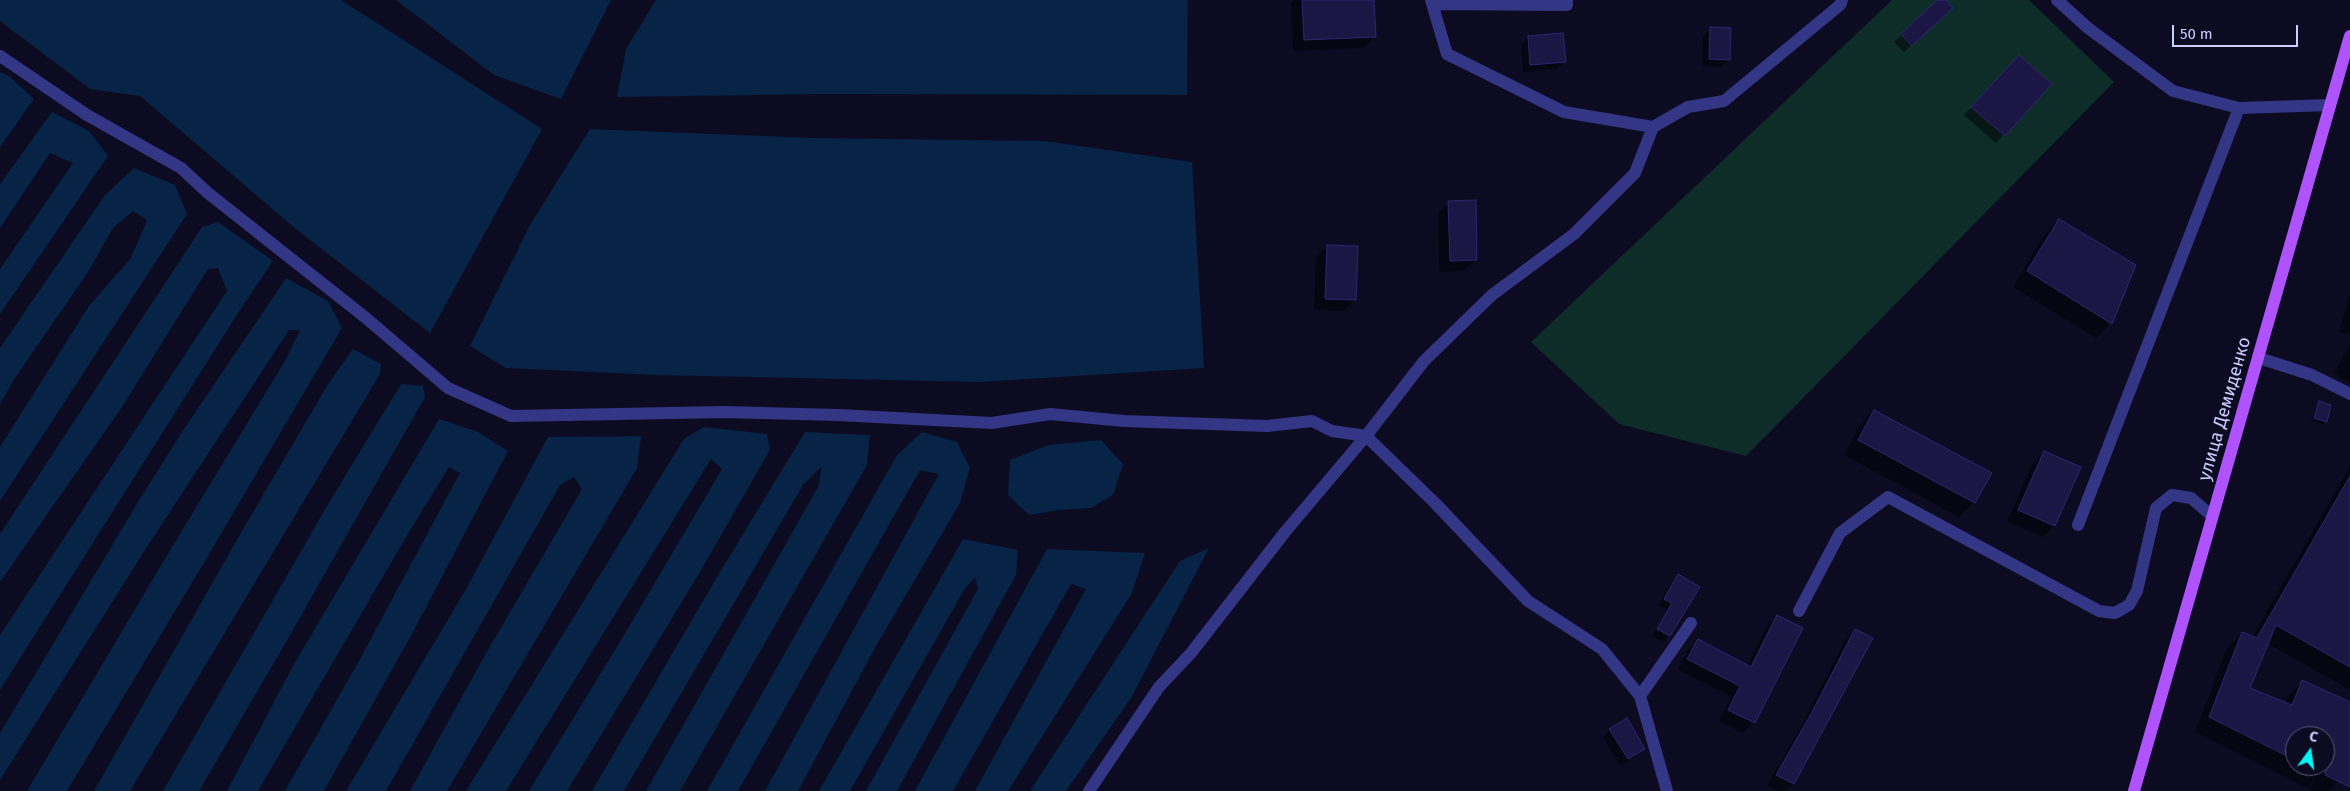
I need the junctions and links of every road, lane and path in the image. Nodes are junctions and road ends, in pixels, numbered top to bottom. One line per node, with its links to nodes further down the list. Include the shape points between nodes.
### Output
1 (1567, 0): 4 (lane, via 1567,5)
2 (1842, 0): 9 (lane, via 1724,102 1688,106)
3 (2057, 0): 8 (lane, via 2088,28 2174,91)
4 (1432, 2): 9 (lane, via 1447,54 1564,112)
5 (2350, 36): 7 (main road, улица Демиденко)
6 (0, 56): 12 (lane, via 87,115 180,168 448,388 511,416 724,412 992,424 1050,414 1124,422 1267,426 1312,421 1332,431)
7 (2330, 105): 8 (lane); 10 (main road, улица Демиденко)
8 (2239, 108): 14 (lane)
9 (1653, 126): 12 (lane, via 1635,173 1574,234 1492,295 1430,354)
10 (2259, 358): 11 (lane, via 2312,374); 13 (main road, улица Демиденко)
11 (2350, 394)
12 (1366, 436): 17 (lane, via 1435,503 1528,602 1602,650); 18 (lane, via 1285,532 1191,653 1159,687)
13 (2212, 516): 15 (lane, via 2191,498 2172,495 2156,508 2137,591 2130,605 2115,613 2099,611 1888,497 1840,533); 20 (main road, улица Демиденко)
14 (2078, 525)
15 (1799, 612)
16 (1692, 623): 17 (lane)
17 (1640, 696): 19 (lane)
18 (1089, 791)
19 (1666, 791)
20 (2134, 791)

